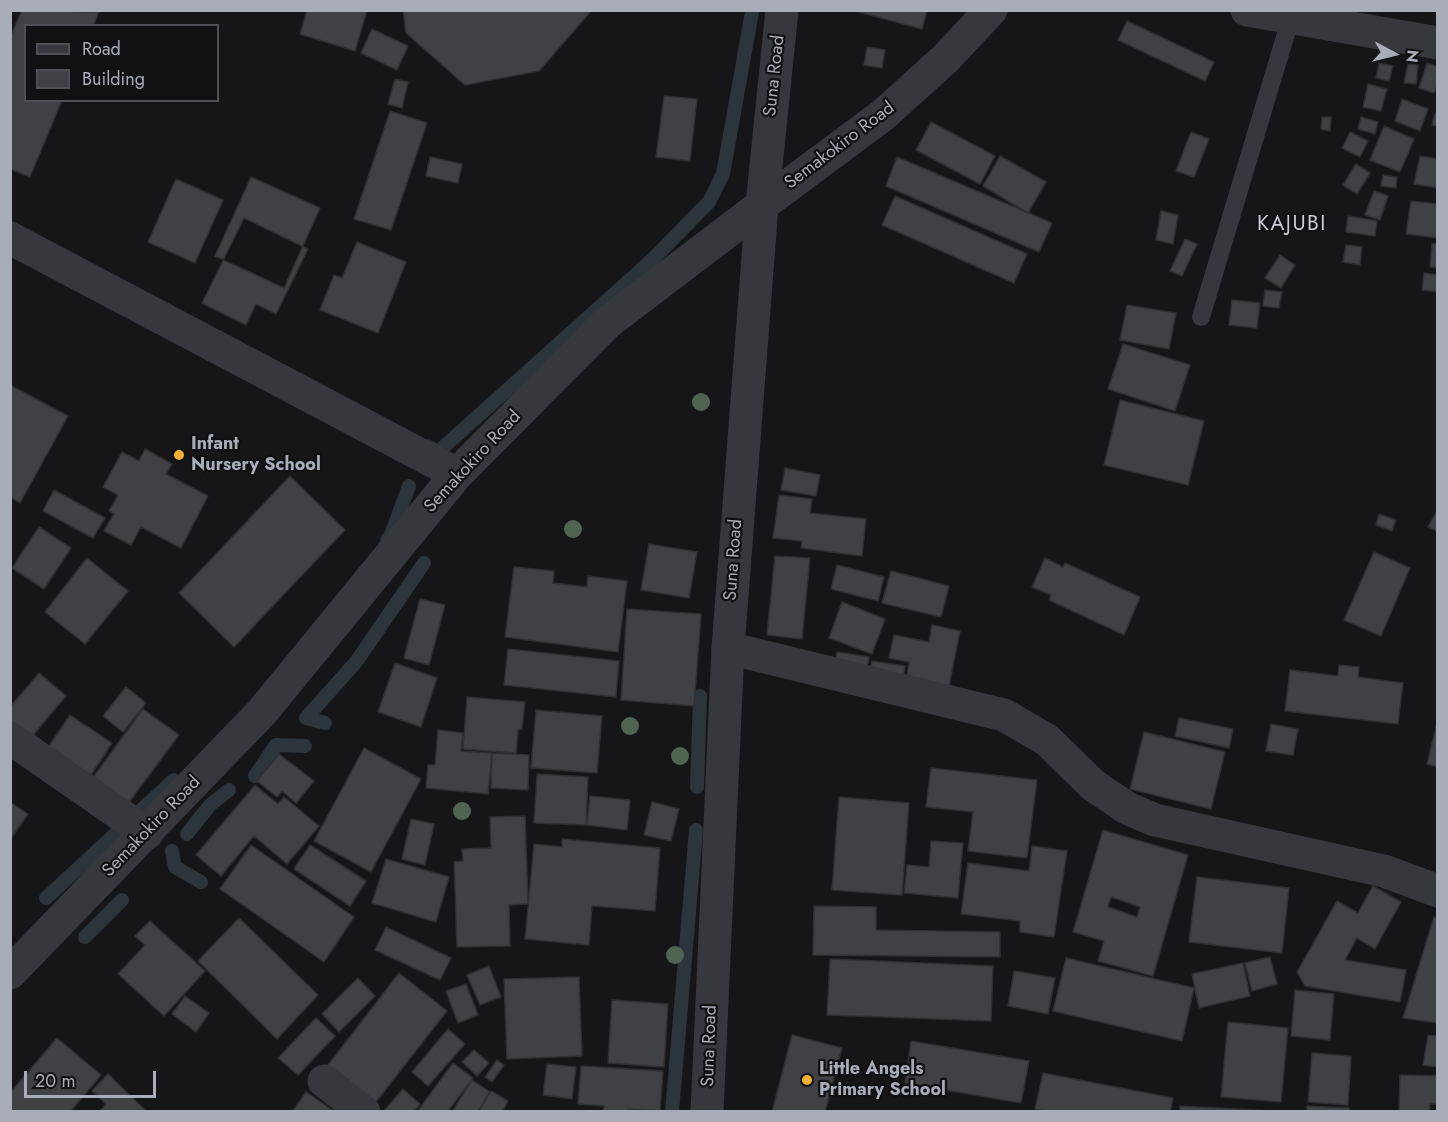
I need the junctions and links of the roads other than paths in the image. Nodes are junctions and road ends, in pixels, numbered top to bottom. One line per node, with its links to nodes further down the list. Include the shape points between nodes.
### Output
1 (782, 10): 6 (street, Suna Road)
2 (991, 10): 6 (street, Semakokiro Road, via 945,59 883,115)
3 (1247, 10): 4 (street)
4 (1291, 17): 5 (street); 8 (lane)
5 (1437, 43)
6 (762, 205): 9 (street, Semakokiro Road, via 607,323); 10 (street, Suna Road)
7 (10, 238): 9 (street)
8 (1201, 316)
9 (457, 474): 12 (street, Semakokiro Road, via 262,712)
10 (728, 648): 13 (street, via 1004,715 1047,740 1093,785 1127,808 1155,820 1384,872); 17 (street, Suna Road)
11 (10, 738): 12 (street)
12 (147, 833): 14 (street, Semakokiro Road)
13 (1437, 891)
14 (10, 973)
15 (324, 1081): 16 (street)
16 (364, 1112)
17 (707, 1112)

